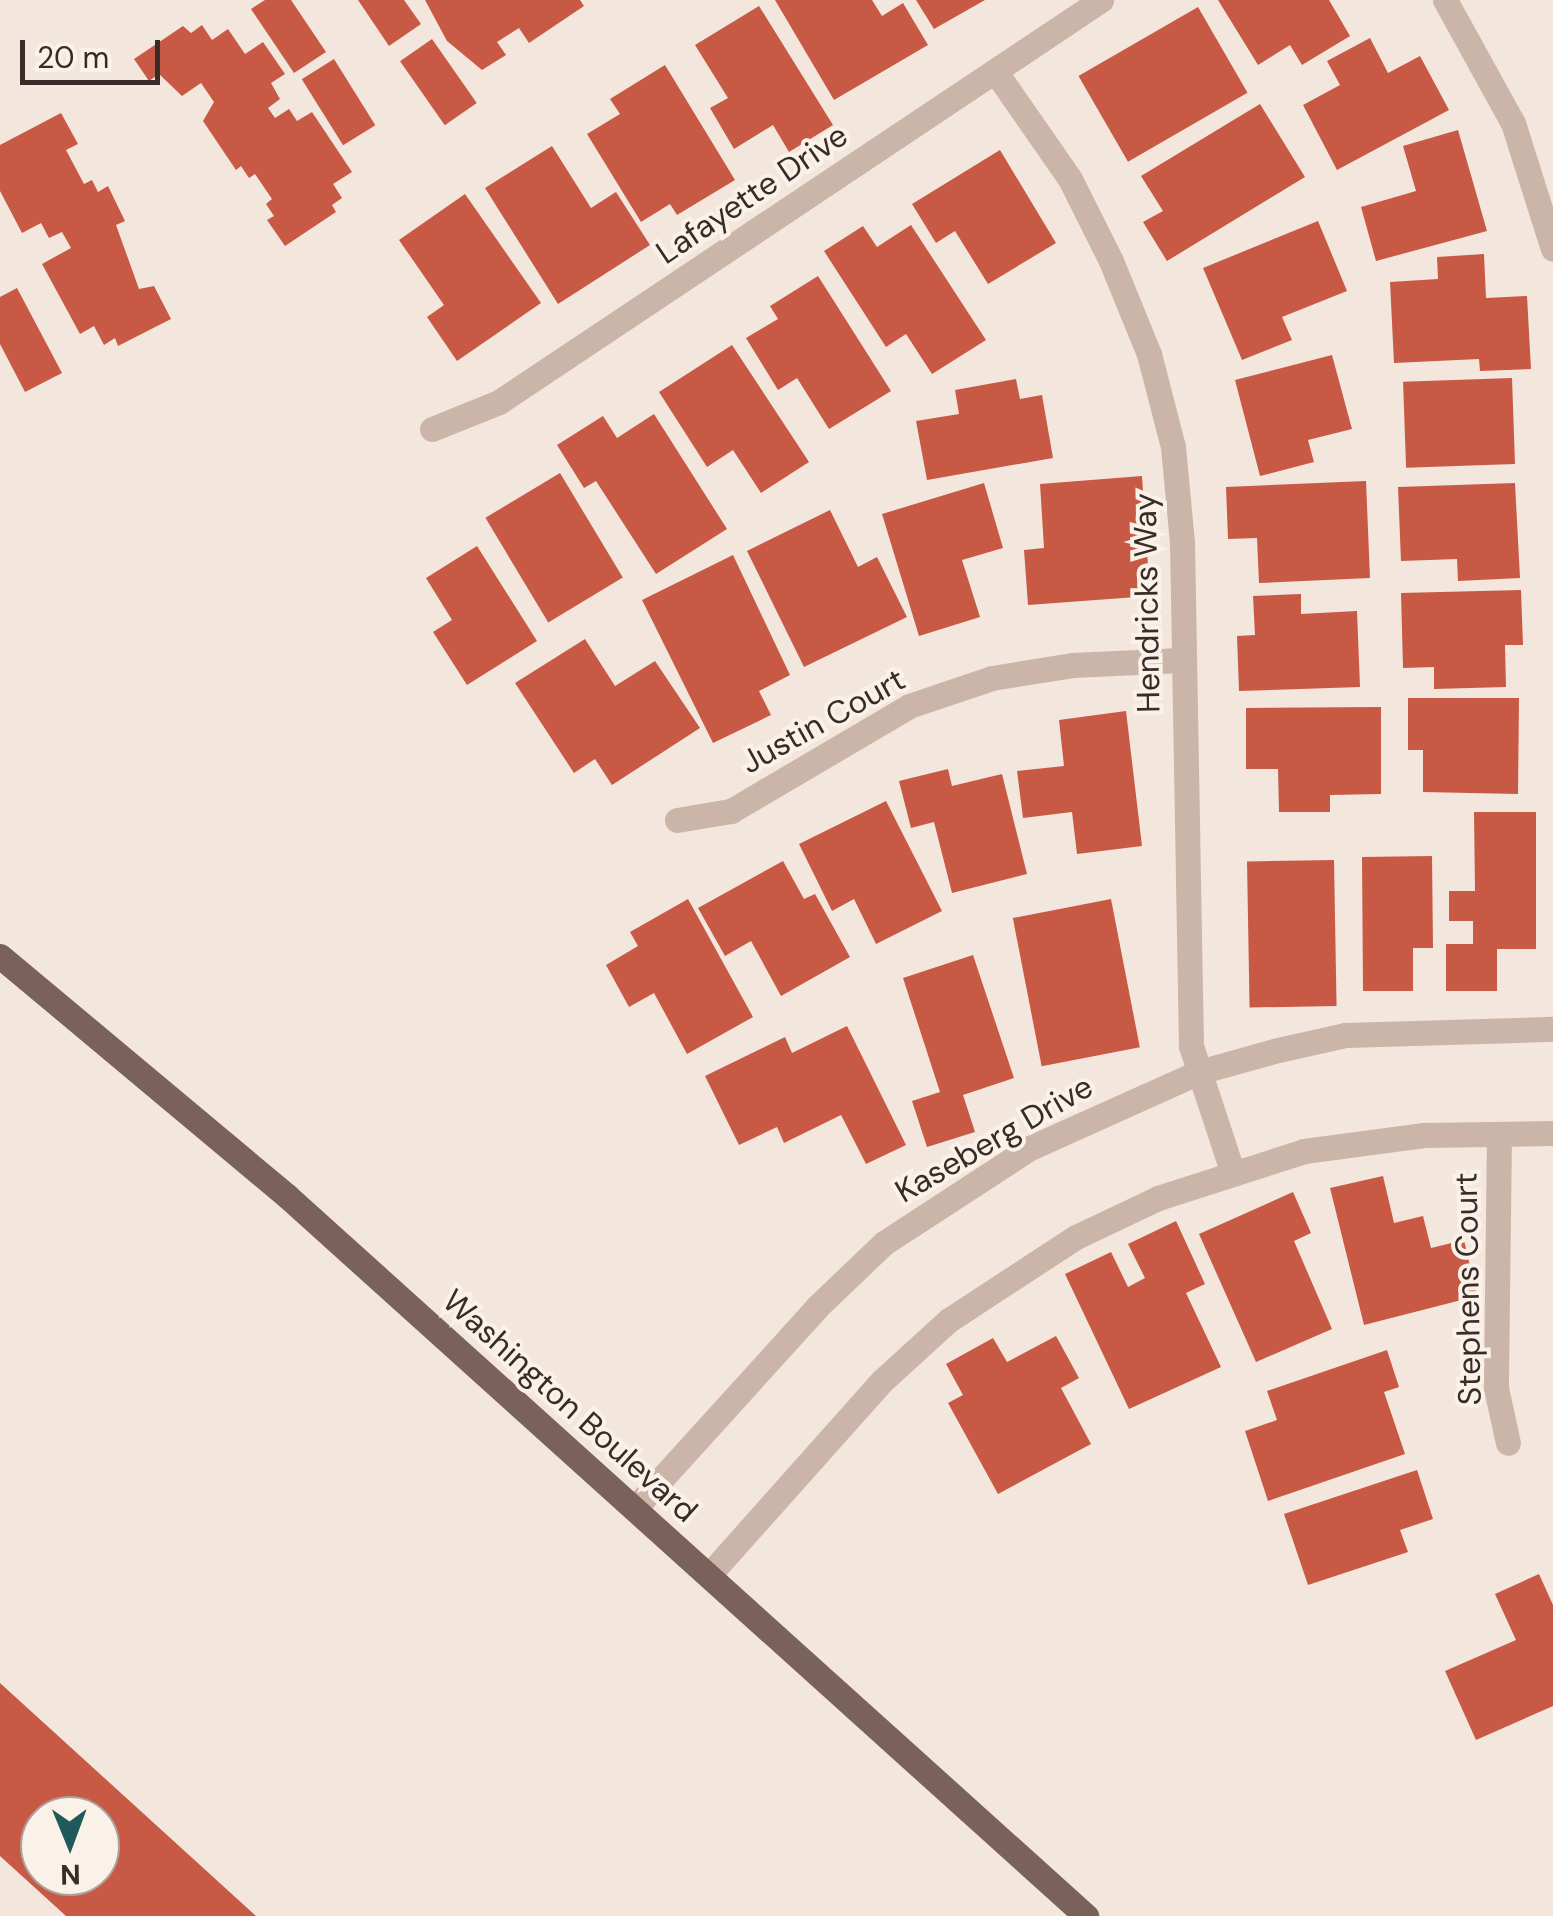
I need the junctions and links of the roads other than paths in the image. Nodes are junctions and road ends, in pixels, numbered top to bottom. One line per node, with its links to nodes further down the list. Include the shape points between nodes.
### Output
1 (1100, 0): 3 (street, Lafayette Drive)
2 (1445, 0): 4 (street, via 1513,123)
3 (995, 70): 5 (street, Lafayette Drive, via 499,402); 6 (street, Hendricks Way, via 1070,179 1148,354 1174,447)
4 (1553, 249)
5 (432, 429)
6 (1181, 660): 7 (street, Justin Court, via 1072,665 992,678 908,706 731,810); 10 (street, Hendricks Way, via 1191,1046)
7 (677, 820)
8 (0, 956): 15 (main road, Washington Boulevard, via 287,1196)
9 (1553, 1029): 10 (street, Kaseberg Drive, via 1345,1035)
10 (1199, 1072): 13 (street, Hendricks Way); 15 (street, Kaseberg Drive, via 1030,1148 884,1243)
11 (1553, 1132): 12 (street)
12 (1499, 1134): 13 (street, via 1362,1140); 14 (street, Stephens Court, via 1496,1388)
13 (1232, 1171): 16 (street, via 1076,1237 949,1320 883,1380)
14 (1508, 1443)
15 (635, 1508): 16 (main road, Washington Boulevard)
16 (710, 1575): 17 (main road, Washington Boulevard)
17 (1086, 1916)

